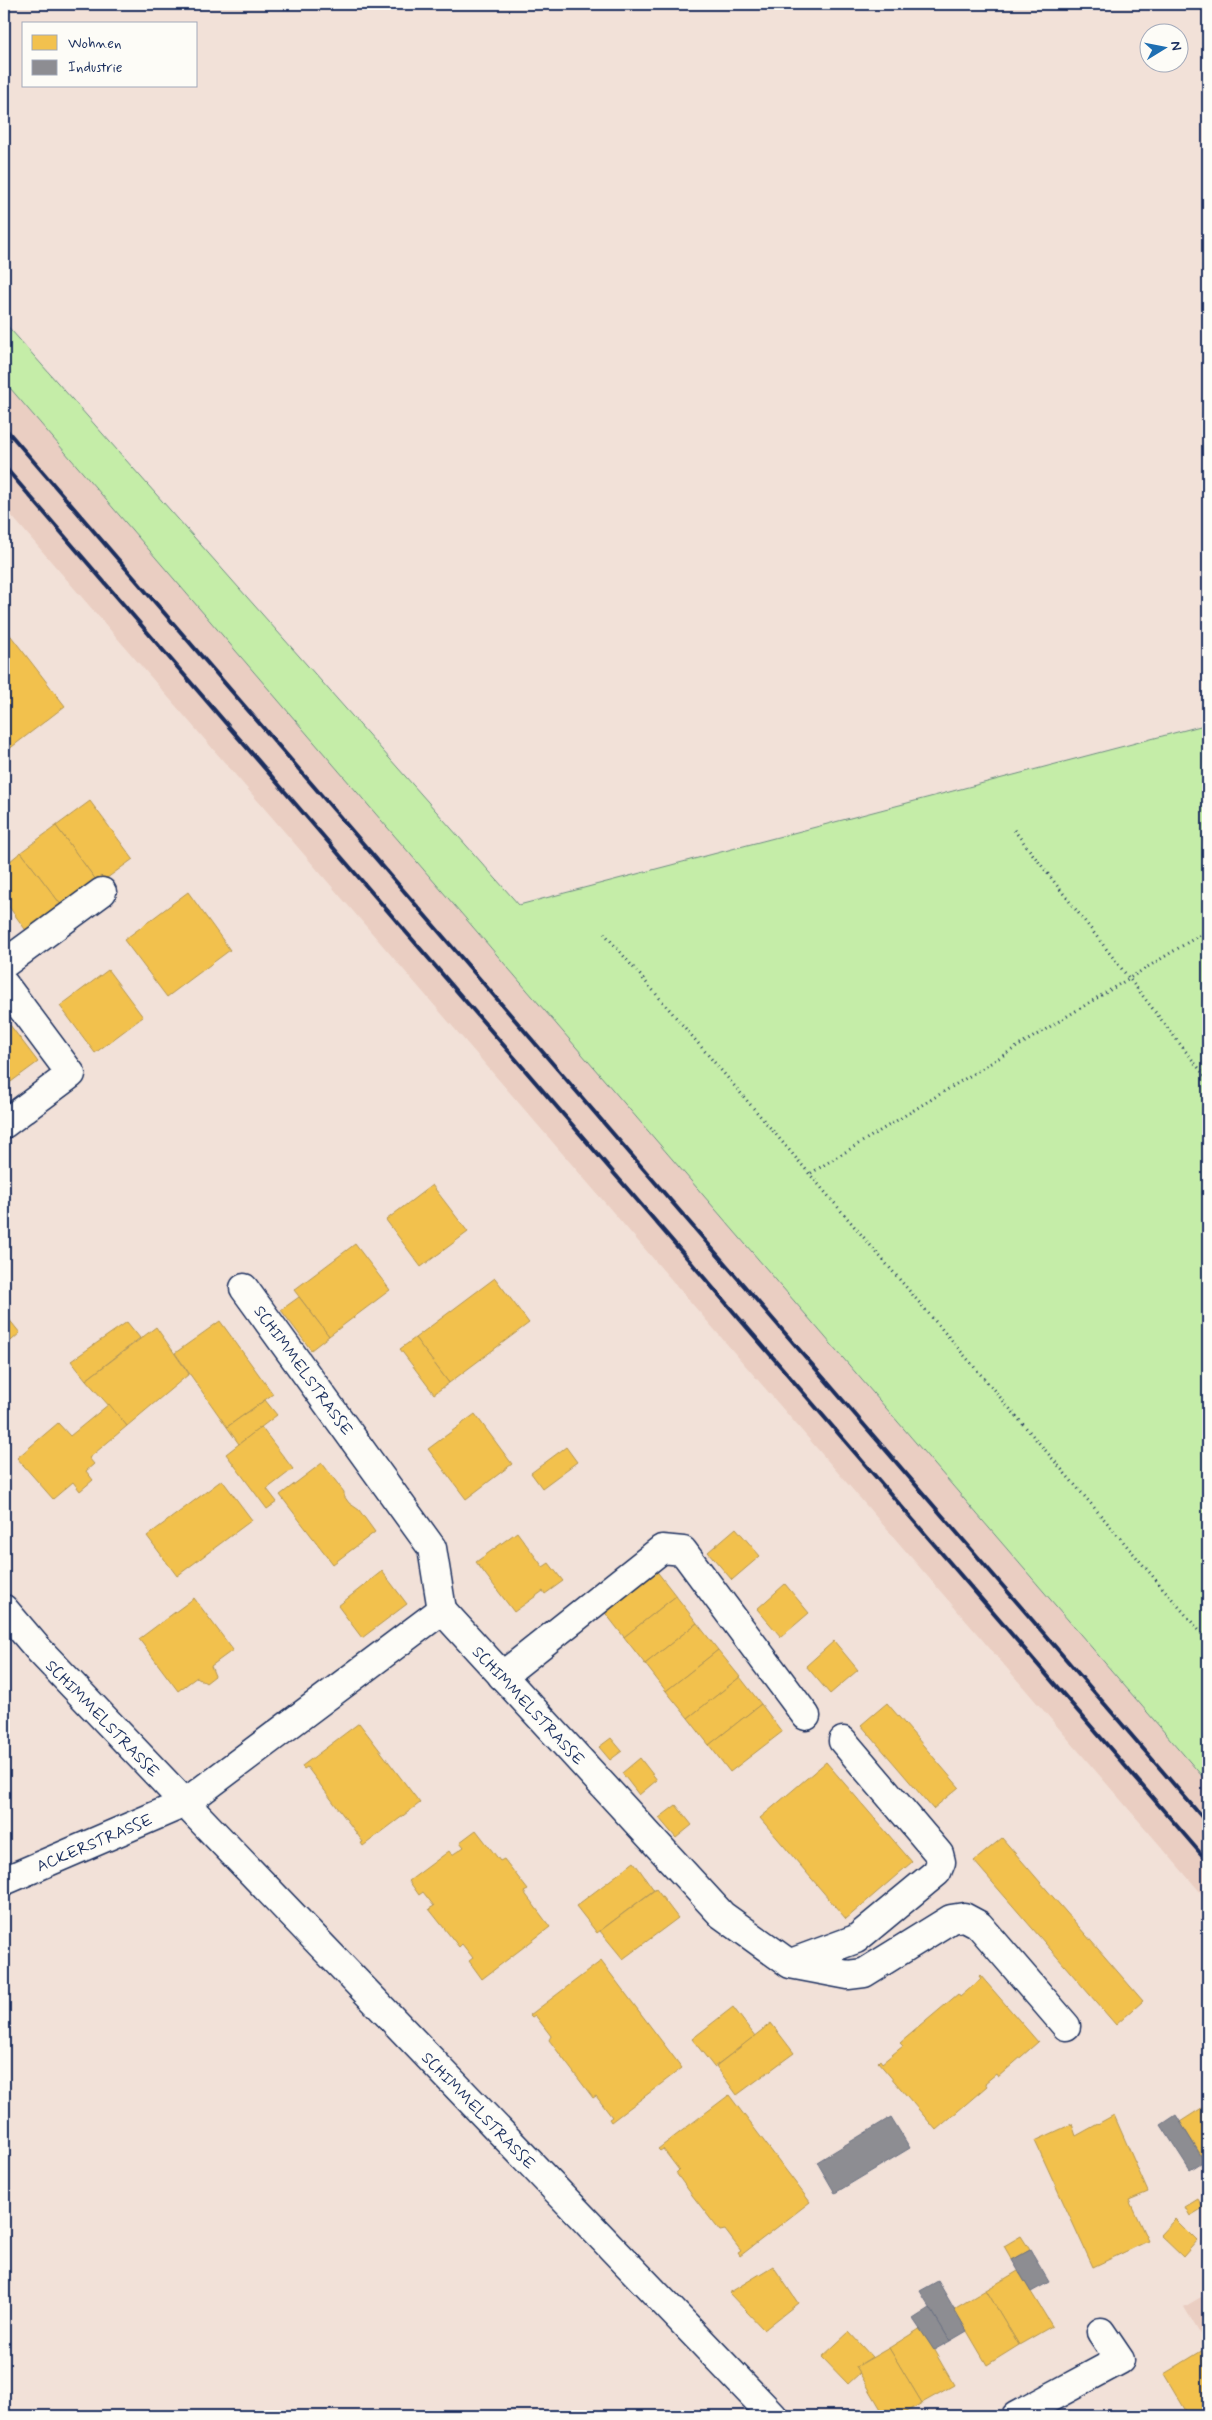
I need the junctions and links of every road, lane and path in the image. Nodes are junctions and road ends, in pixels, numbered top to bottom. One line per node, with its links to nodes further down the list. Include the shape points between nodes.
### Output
1 (1014, 830): 6 (path)
2 (102, 892): 5 (street)
3 (1208, 930): 6 (path)
4 (604, 933): 10 (path)
5 (4, 964)
6 (1129, 977): 8 (path); 10 (path)
7 (4, 984): 9 (street, via 71,1074)
8 (1208, 1080)
9 (4, 1124)
10 (811, 1173): 14 (path)
11 (244, 1288): 13 (street, SCHIMMELSTRASSE, via 432,1548)
12 (4, 1609): 18 (street, SCHIMMELSTRASSE)
13 (442, 1610): 15 (street, SCHIMMELSTRASSE); 18 (street)
14 (1208, 1641)
15 (502, 1676): 16 (street, via 662,1549 683,1551); 20 (street, SCHIMMELSTRASSE, via 722,1915)
16 (806, 1716)
17 (843, 1741): 20 (street, via 938,1854 941,1862 938,1872 856,1939)
18 (185, 1803): 19 (street, ACKERSTRASSE); 23 (street, SCHIMMELSTRASSE)
19 (4, 1881)
20 (790, 1964): 21 (street, via 848,1975 864,1973 951,1919 964,1917 979,1925)
21 (1066, 2026)
22 (1101, 2332): 24 (street, via 1120,2360)
23 (773, 2416)
24 (1016, 2416)

